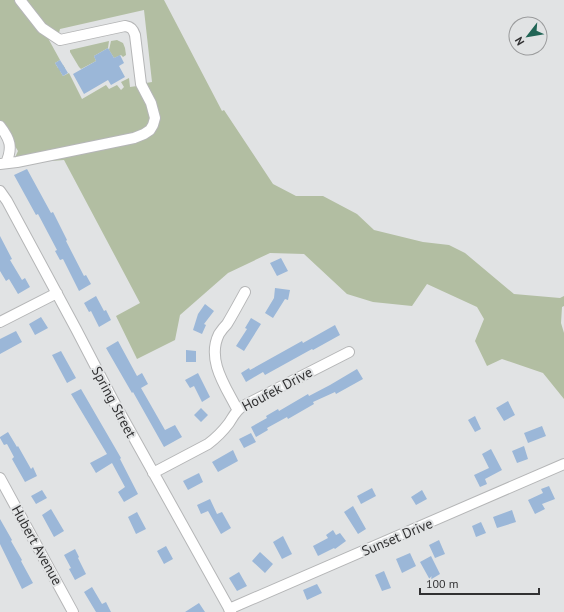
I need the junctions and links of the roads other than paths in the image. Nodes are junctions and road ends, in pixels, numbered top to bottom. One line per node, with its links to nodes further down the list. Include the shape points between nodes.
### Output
1 (20, 0): 3 (street, via 42,28 60,40 125,26 134,30 141,84 151,102 155,118 150,130 134,138)
2 (0, 126): 3 (street, via 10,146 10,153)
3 (3, 164)
4 (0, 191): 6 (street, Spring Street)
5 (245, 292): 9 (street, via 219,334 215,351 219,373)
6 (57, 293): 7 (street); 11 (street, Spring Street)
7 (0, 322)
8 (348, 352): 9 (street, Houfek Drive)
9 (238, 409): 11 (street, Houfek Drive, via 216,438)
10 (564, 464): 13 (street, Sunset Drive)
11 (153, 473): 13 (street, Spring Street)
12 (0, 478): 14 (street, Hubert Avenue)
13 (230, 611)
14 (73, 612)

